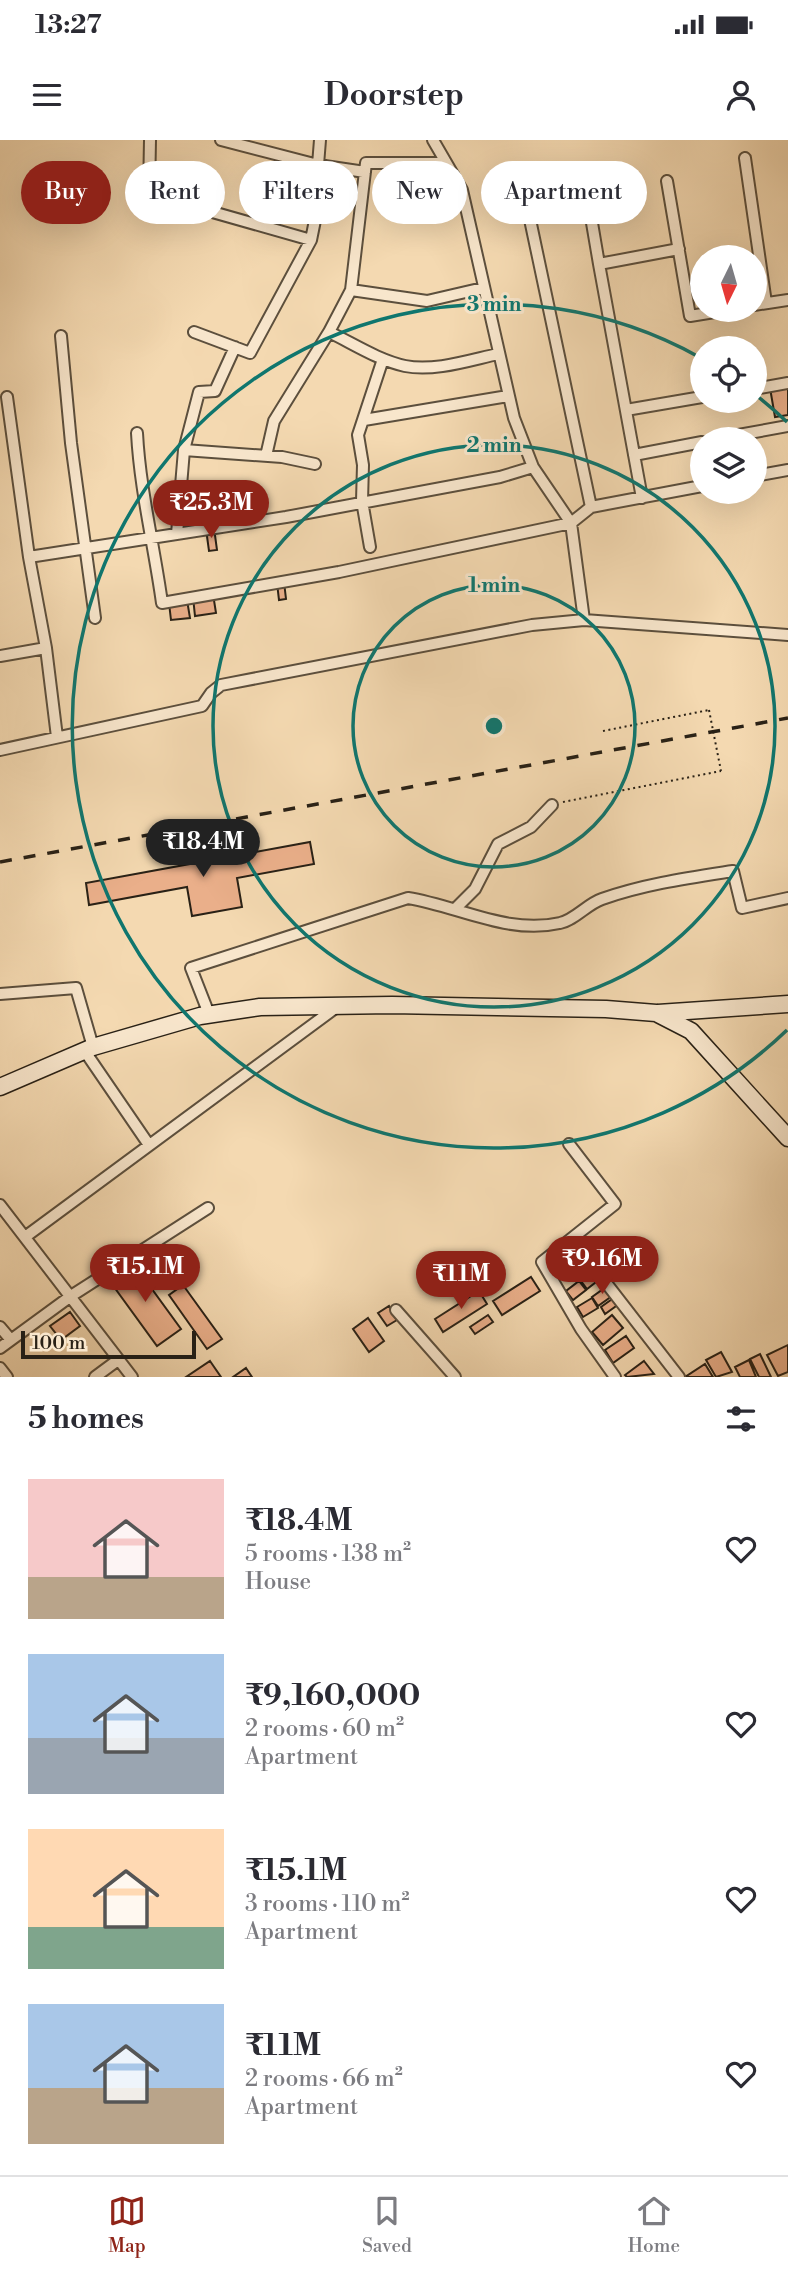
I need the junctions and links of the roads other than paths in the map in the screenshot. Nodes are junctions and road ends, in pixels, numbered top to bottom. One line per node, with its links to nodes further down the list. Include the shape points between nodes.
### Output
1 (150, 140): 17 (street, via 149,194)
2 (221, 140): 6 (street)
3 (320, 140): 7 (street)
4 (433, 140): 8 (street)
5 (745, 158): 18 (street)
6 (306, 161)
7 (322, 161)
8 (445, 161)
9 (372, 163): 11 (street, via 366,163)
10 (358, 171): 11 (street)
11 (365, 172): 22 (street)
12 (667, 181): 19 (street)
13 (467, 213): 21 (street)
14 (313, 224): 17 (street)
15 (531, 224): 53 (street)
16 (592, 224): 20 (street)
17 (311, 240): 29 (street, via 250,353)
18 (754, 245)
19 (679, 249): 20 (street); 25 (street)
20 (599, 264): 37 (street)
21 (483, 288): 22 (street, via 426,301); 30 (street)
22 (351, 290): 27 (street)
23 (788, 300): 24 (street)
24 (767, 303)
25 (690, 316)
26 (194, 332): 29 (street)
27 (329, 332): 31 (street); 45 (street, via 274,421)
28 (61, 336): 58 (street)
29 (235, 348): 43 (street, via 215,391 199,392)
30 (498, 354): 31 (street, via 408,367); 34 (street)
31 (383, 359): 38 (street)
32 (788, 383): 33 (street)
33 (767, 387)
34 (508, 396): 38 (street); 47 (street)
35 (7, 397): 59 (street)
36 (690, 399): 37 (street)
37 (626, 410): 44 (street)
38 (364, 420): 52 (street, via 358,435)
39 (788, 426): 40 (street)
40 (767, 430)
41 (137, 433): 56 (street, via 143,498)
42 (690, 444): 44 (street)
43 (184, 450): 45 (street); 55 (street)
44 (634, 454): 51 (street)
45 (266, 456): 46 (street)
46 (315, 464)
47 (533, 467): 52 (street); 54 (street)
48 (788, 470): 49 (street)
49 (767, 474)
50 (690, 488): 51 (street)
51 (642, 498): 53 (street)
52 (362, 502): 55 (street); 57 (street)
53 (591, 508): 54 (street)
54 (571, 523): 56 (street, via 339,572 162,603); 61 (street)
55 (177, 534): 56 (street)
56 (153, 537): 58 (street)
57 (370, 547)
58 (87, 548): 59 (street); 60 (street)
59 (29, 557): 63 (street)
60 (95, 618)
61 (584, 620): 62 (street); 65 (street, via 532,625 221,685 202,706)
62 (788, 635)
63 (46, 648): 64 (street); 65 (street)
64 (0, 656)
65 (57, 737): 66 (street)
66 (0, 750)
67 (552, 805): 69 (street, via 531,827 498,844 475,889)
68 (788, 898): 69 (street, via 742,908 733,871 645,884 597,901 562,923 514,925)
69 (455, 909): 74 (street, via 408,898 191,968)
70 (0, 994): 75 (street, via 76,988)
71 (788, 1004): 73 (main road)
72 (338, 1006): 73 (main road); 74 (main road, via 260,1007); 79 (street)
73 (656, 1013): 77 (main road, via 691,1031)
74 (209, 1014): 75 (main road)
75 (88, 1049): 76 (main road); 79 (street)
76 (0, 1087)
77 (788, 1138)
78 (569, 1144): 83 (street, via 615,1204)
79 (149, 1145): 82 (street)
80 (0, 1205): 82 (street)
81 (208, 1208): 84 (street)
82 (25, 1237): 84 (street)
83 (572, 1239): 95 (street, via 542,1262); 96 (street)
84 (71, 1296): 87 (street); 89 (street)
85 (396, 1310): 94 (street)
86 (0, 1327): 87 (street)
87 (11, 1340): 88 (street)
88 (0, 1348)
89 (118, 1360): 92 (street); 93 (street)
90 (0, 1368): 91 (street)
91 (7, 1377)
92 (95, 1377)
93 (132, 1377)
94 (455, 1377)
95 (615, 1377)
96 (679, 1377)

